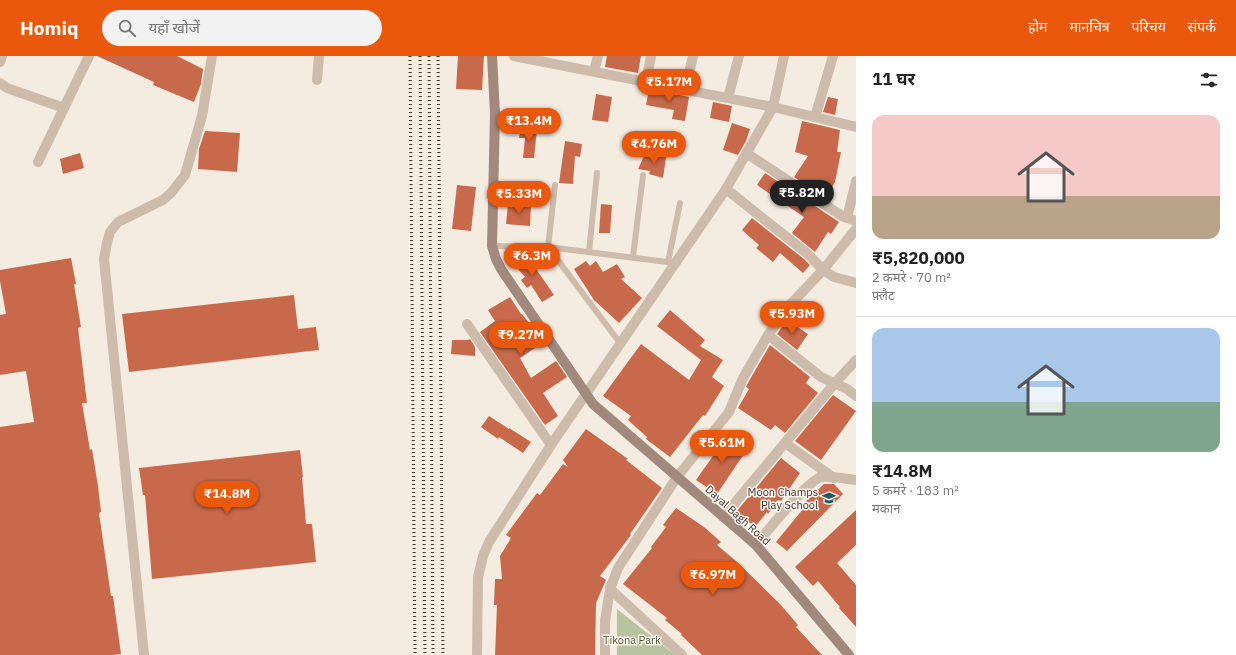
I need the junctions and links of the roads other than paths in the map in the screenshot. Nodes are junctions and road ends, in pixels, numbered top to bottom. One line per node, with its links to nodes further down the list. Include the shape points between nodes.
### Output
1 (2, 56): 15 (street)
2 (89, 56): 23 (street)
3 (212, 56): 58 (street, via 202,116 185,175 163,200 118,222 110,232 104,259)
4 (319, 56): 17 (street)
5 (492, 56): 36 (street, Dayal Bagh Road, via 495,113)
6 (514, 56): 13 (street)
7 (598, 56): 16 (street)
8 (651, 56): 18 (street)
9 (693, 56): 20 (street)
10 (739, 56): 21 (street)
11 (784, 56): 22 (street)
12 (833, 56): 24 (street)
13 (526, 57): 14 (street)
14 (563, 60): 16 (street)
15 (0, 62)
16 (594, 71): 18 (street)
17 (317, 80)
18 (646, 82): 20 (street)
19 (0, 83): 23 (street, via 7,88)
20 (685, 90): 21 (street)
21 (728, 98): 22 (street)
22 (773, 107): 24 (street); 26 (street)
23 (64, 108): 27 (street)
24 (815, 117): 25 (street)
25 (856, 127)
26 (746, 154): 32 (street); 34 (street, via 842,216)
27 (38, 162)
28 (597, 174): 38 (lane)
29 (643, 175): 39 (lane)
30 (856, 181): 34 (street)
31 (555, 185): 37 (lane)
32 (726, 189): 40 (street); 41 (street, via 808,254)
33 (680, 203): 40 (lane)
34 (852, 219)
35 (856, 229): 41 (street)
36 (492, 246): 37 (lane); 48 (street, Dayal Bagh Road, via 501,269)
37 (548, 247): 38 (lane); 45 (lane)
38 (589, 252): 39 (lane)
39 (633, 257): 40 (lane)
40 (671, 262): 45 (street)
41 (823, 270): 42 (street, via 834,277); 44 (street, via 792,303)
42 (856, 283)
43 (467, 324): 51 (street)
44 (768, 335): 47 (street, via 821,377); 52 (street, via 743,378 729,412)
45 (620, 343): 48 (street)
46 (856, 360): 47 (street)
47 (834, 383): 49 (street); 50 (street)
48 (586, 393): 51 (street); 52 (street, Dayal Bagh Road, via 601,412)
49 (856, 396)
50 (785, 443): 53 (street); 55 (street)
51 (550, 445): 59 (street, via 489,542 483,556 478,577)
52 (677, 477): 55 (street, Dayal Bagh Road); 57 (street, via 618,568)
53 (835, 478): 54 (street); 56 (street, via 823,477 814,481)
54 (856, 480)
55 (723, 517): 56 (street, Dayal Bagh Road)
56 (756, 545): 62 (street, Dayal Bagh Road)
57 (610, 589): 60 (street, via 605,621); 61 (street)
58 (144, 655)
59 (477, 655)
60 (605, 655)
61 (682, 655)
62 (850, 655)

